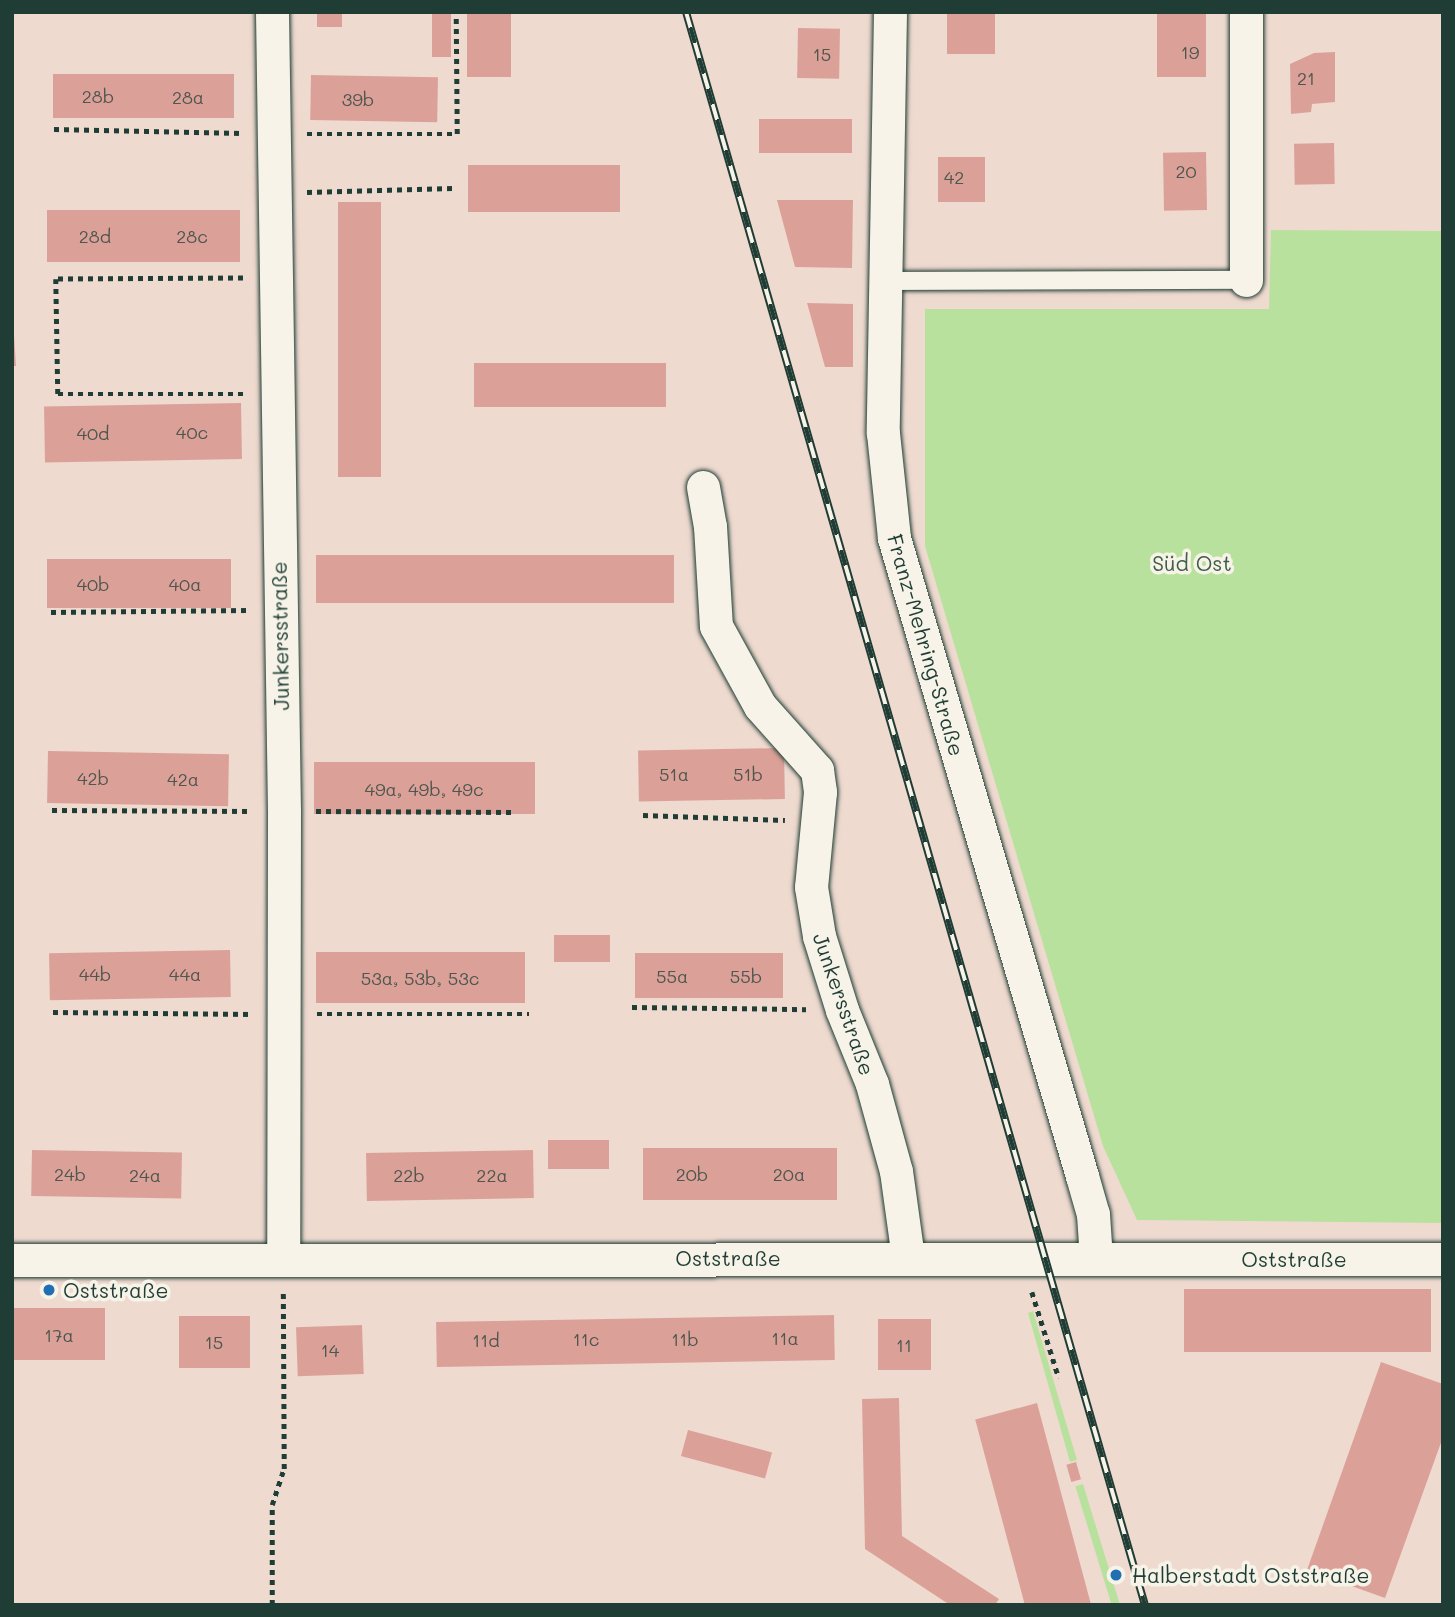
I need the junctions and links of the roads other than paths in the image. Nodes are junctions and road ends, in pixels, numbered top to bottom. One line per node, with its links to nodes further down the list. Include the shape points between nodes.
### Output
1 (272, 12): 8 (street, Junkersstraße, via 284,811)
2 (890, 12): 5 (street, Franz-Mehring-Straße)
3 (1246, 12): 4 (street)
4 (1245, 280): 5 (lane)
5 (888, 281): 9 (street, Franz-Mehring-Straße, via 883,433 894,538 1093,1214)
6 (703, 487): 7 (street, Junkersstraße, via 716,626 760,706 817,769 818,821 811,887 819,936 872,1084 896,1171)
7 (908, 1258): 8 (street, Oststraße); 9 (street, Oststraße)
8 (283, 1259): 11 (street, Oststraße)
9 (1096, 1259): 10 (street, Oststraße)
10 (1443, 1259)
11 (12, 1260)

